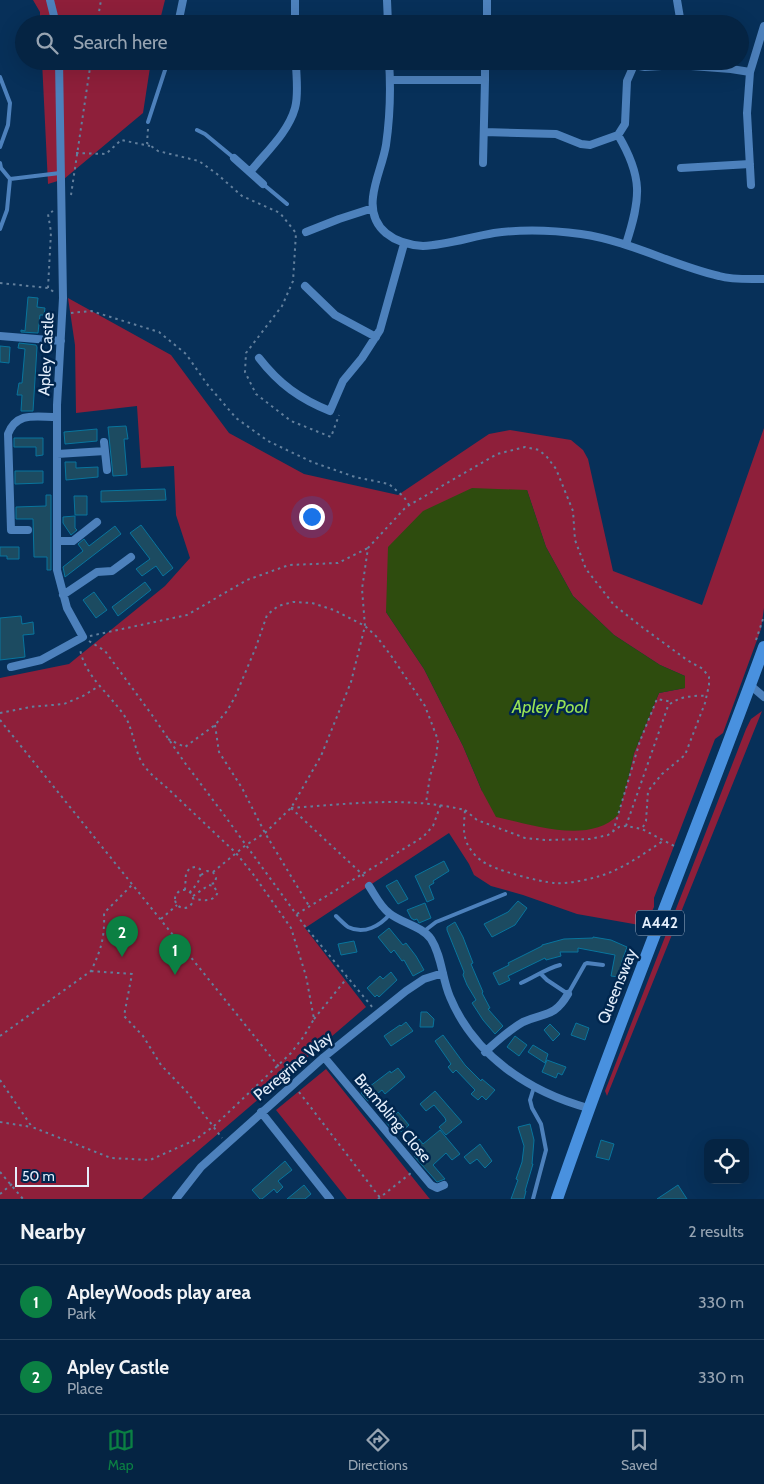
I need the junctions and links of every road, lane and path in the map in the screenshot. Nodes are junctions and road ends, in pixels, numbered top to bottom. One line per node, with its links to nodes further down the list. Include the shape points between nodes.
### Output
1 (50, 0): 8 (street)
2 (101, 0): 9 (path)
3 (183, 0): 10 (street)
4 (295, 0): 11 (street)
5 (388, 0): 12 (street)
6 (487, 0): 13 (street)
7 (677, 0): 14 (street)
8 (54, 15)
9 (98, 15)
10 (180, 15)
11 (296, 15)
12 (388, 15)
13 (487, 15)
14 (680, 15)
15 (764, 26): 23 (street)
16 (59, 70): 41 (street, Apley Castle)
17 (165, 70): 27 (lane)
18 (296, 70): 40 (street, via 297,100 293,113 284,130)
19 (389, 70): 25 (street)
20 (485, 70): 26 (street)
21 (630, 70): 30 (street, via 626,120)
22 (737, 70): 23 (street)
23 (750, 72): 38 (street, via 747,113)
24 (0, 77): 31 (lane, via 10,103 8,125)
25 (390, 80): 26 (street); 48 (street, via 388,133)
26 (484, 80): 29 (street)
27 (148, 122): 33 (path, via 147,143)
28 (197, 130): 35 (lane)
29 (484, 132): 30 (street, via 556,134 590,145); 37 (street)
30 (618, 135): 52 (street, via 630,156 637,185 636,210)
31 (2, 137): 32 (lane)
32 (0, 147)
33 (153, 147): 34 (path, via 121,140 106,154); 62 (path, via 199,161 242,196 280,213 296,233 293,281 282,306 246,353 245,372 256,394 291,421 331,437)
34 (76, 153)
35 (234, 158): 40 (street)
36 (0, 162): 42 (lane)
37 (483, 163)
38 (750, 164): 39 (street); 44 (street)
39 (681, 168)
40 (250, 172): 43 (street)
41 (60, 173): 42 (lane); 57 (street, Apley Castle)
42 (10, 179): 45 (lane)
43 (263, 184): 47 (lane)
44 (750, 185)
45 (7, 200): 46 (lane); 49 (lane)
46 (1, 201)
47 (286, 204)
48 (373, 208): 50 (street); 51 (street, via 383,230)
49 (0, 229)
50 (306, 232)
51 (404, 244): 52 (street, via 430,246 534,230 582,234); 59 (street)
52 (626, 244): 53 (street, via 719,276)
53 (764, 279)
54 (0, 283): 56 (path)
55 (304, 286): 59 (street, via 335,315)
56 (48, 288)
57 (62, 315): 60 (street, Apley Castle); 68 (path, via 91,311 159,332 186,354 236,418 268,441 312,462 389,484)
58 (0, 336): 60 (street)
59 (376, 337): 61 (street, via 343,381 330,411 293,392)
60 (61, 341): 63 (street, Apley Castle)
61 (259, 358)
62 (339, 414)
63 (57, 417): 66 (street, Apley Castle); 70 (street, via 25,417 11,424 8,434 11,530)
64 (104, 442): 65 (street)
65 (105, 451): 66 (street); 67 (street)
66 (57, 454): 71 (street, Apley Castle)
67 (107, 470)
68 (409, 505): 72 (path); 81 (path, via 497,454 525,447 538,450 556,469 573,511 576,540 586,569 614,605 704,669 710,685)
69 (97, 522): 71 (street, via 73,541)
70 (28, 530)
71 (57, 541): 74 (street, Apley Castle, via 57,570)
72 (368, 548): 75 (path, via 362,589); 76 (path, via 338,563 289,565 247,580 187,615)
73 (131, 557): 74 (street, via 112,572 98,572)
74 (63, 595): 76 (street, Apley Castle)
75 (365, 626): 86 (path, via 312,603 293,602 278,606 266,615 235,697); 88 (path, via 418,695 438,740); 90 (path, via 351,682 328,740)
76 (80, 638): 78 (street, via 41,660); 80 (path, via 82,659); 87 (path, via 105,652)
77 (764, 647): 79 (main road, Queensway / A442)
78 (11, 667)
79 (750, 685): 82 (street); 98 (main road, Queensway / A442)
80 (99, 686): 84 (path, via 64,704); 99 (path, via 127,720 139,756 153,776)
81 (706, 696): 83 (path); 93 (path, via 685,754 648,791 646,821)
82 (764, 697)
83 (672, 702): 92 (path); 94 (path, via 657,699 640,741)
84 (0, 713)
85 (0, 720): 103 (path)
86 (215, 725): 87 (path, via 185,747); 95 (path, via 219,752)
87 (168, 739): 97 (path)
88 (426, 803): 89 (path); 90 (path, via 403,801)
89 (441, 804): 91 (path); 101 (path, via 433,826 423,837)
90 (291, 808): 95 (path); 101 (path)
91 (465, 810): 94 (path, via 477,820 525,838 590,839); 96 (path, via 465,839 483,862 556,883 601,876 632,862)
92 (626, 826): 93 (path); 94 (path)
93 (642, 829): 96 (path)
94 (613, 832)
95 (265, 833): 97 (path); 111 (path)
96 (662, 841): 98 (path)
97 (246, 845): 99 (path); 112 (path)
98 (688, 852): 134 (main road, Queensway / A442)
99 (236, 853): 100 (path); 126 (path, via 290,928 306,976)
100 (213, 872): 102 (path); 104 (path, via 215,883)
101 (362, 874): 105 (path); 111 (path)
102 (201, 875): 106 (path, via 200,869 190,868 186,873); 107 (path)
103 (132, 885): 115 (path); 119 (path, via 104,913 105,934)
104 (209, 885): 109 (path); 109 (path, via 218,892 216,896 210,900)
105 (369, 886): 113 (street)
106 (185, 890): 107 (path); 110 (path, via 176,896)
107 (190, 892): 109 (path)
108 (506, 894): 116 (lane, via 436,922)
109 (194, 898): 110 (path, via 187,908)
110 (176, 905): 115 (path)
111 (309, 906): 112 (path)
112 (297, 914): 122 (path)
113 (390, 914): 114 (lane, via 382,924 361,930 349,927); 116 (street)
114 (336, 916)
115 (161, 919): 130 (path)
116 (423, 932): 120 (street, via 437,950)
117 (560, 965): 121 (lane, via 545,969)
118 (603, 966): 124 (lane, via 585,964)
119 (91, 972): 127 (path); 137 (path, via 132,974 124,1016 143,1036 160,1065)
120 (443, 974): 125 (street, Peregrine Way, via 424,979); 128 (street, via 456,1012)
121 (541, 974): 123 (lane); 124 (lane)
122 (347, 978): 125 (path); 126 (path)
123 (521, 983)
124 (568, 994): 128 (street, via 554,1012 510,1030)
125 (378, 1013): 129 (street, Peregrine Way)
126 (314, 1019): 130 (path, via 291,1053)
127 (0, 1036)
128 (486, 1052): 133 (street)
129 (324, 1057): 132 (street, Peregrine Way); 140 (street, Brambling Close)
130 (278, 1065): 132 (path); 137 (path)
131 (0, 1080): 138 (path)
132 (293, 1083): 135 (street, Peregrine Way); 148 (path)
133 (534, 1087): 134 (street); 149 (lane, via 530,1100 541,1124 546,1150)
134 (588, 1108): 150 (main road, Queensway / A442)
135 (261, 1112): 139 (street, Peregrine Way); 147 (street)
136 (0, 1122): 138 (path)
137 (214, 1126): 138 (path, via 195,1140 150,1160 111,1158); 139 (path)
138 (32, 1128)
139 (225, 1143): 146 (street, Peregrine Way, via 200,1167)
140 (417, 1169): 143 (street, Brambling Close, via 433,1187); 148 (path)
141 (0, 1172): 142 (path)
142 (12, 1184): 144 (path); 145 (path)
143 (444, 1185)
144 (0, 1194)
145 (23, 1199)
146 (176, 1199)
147 (330, 1199)
148 (380, 1199)
149 (533, 1199)
150 (557, 1199)

